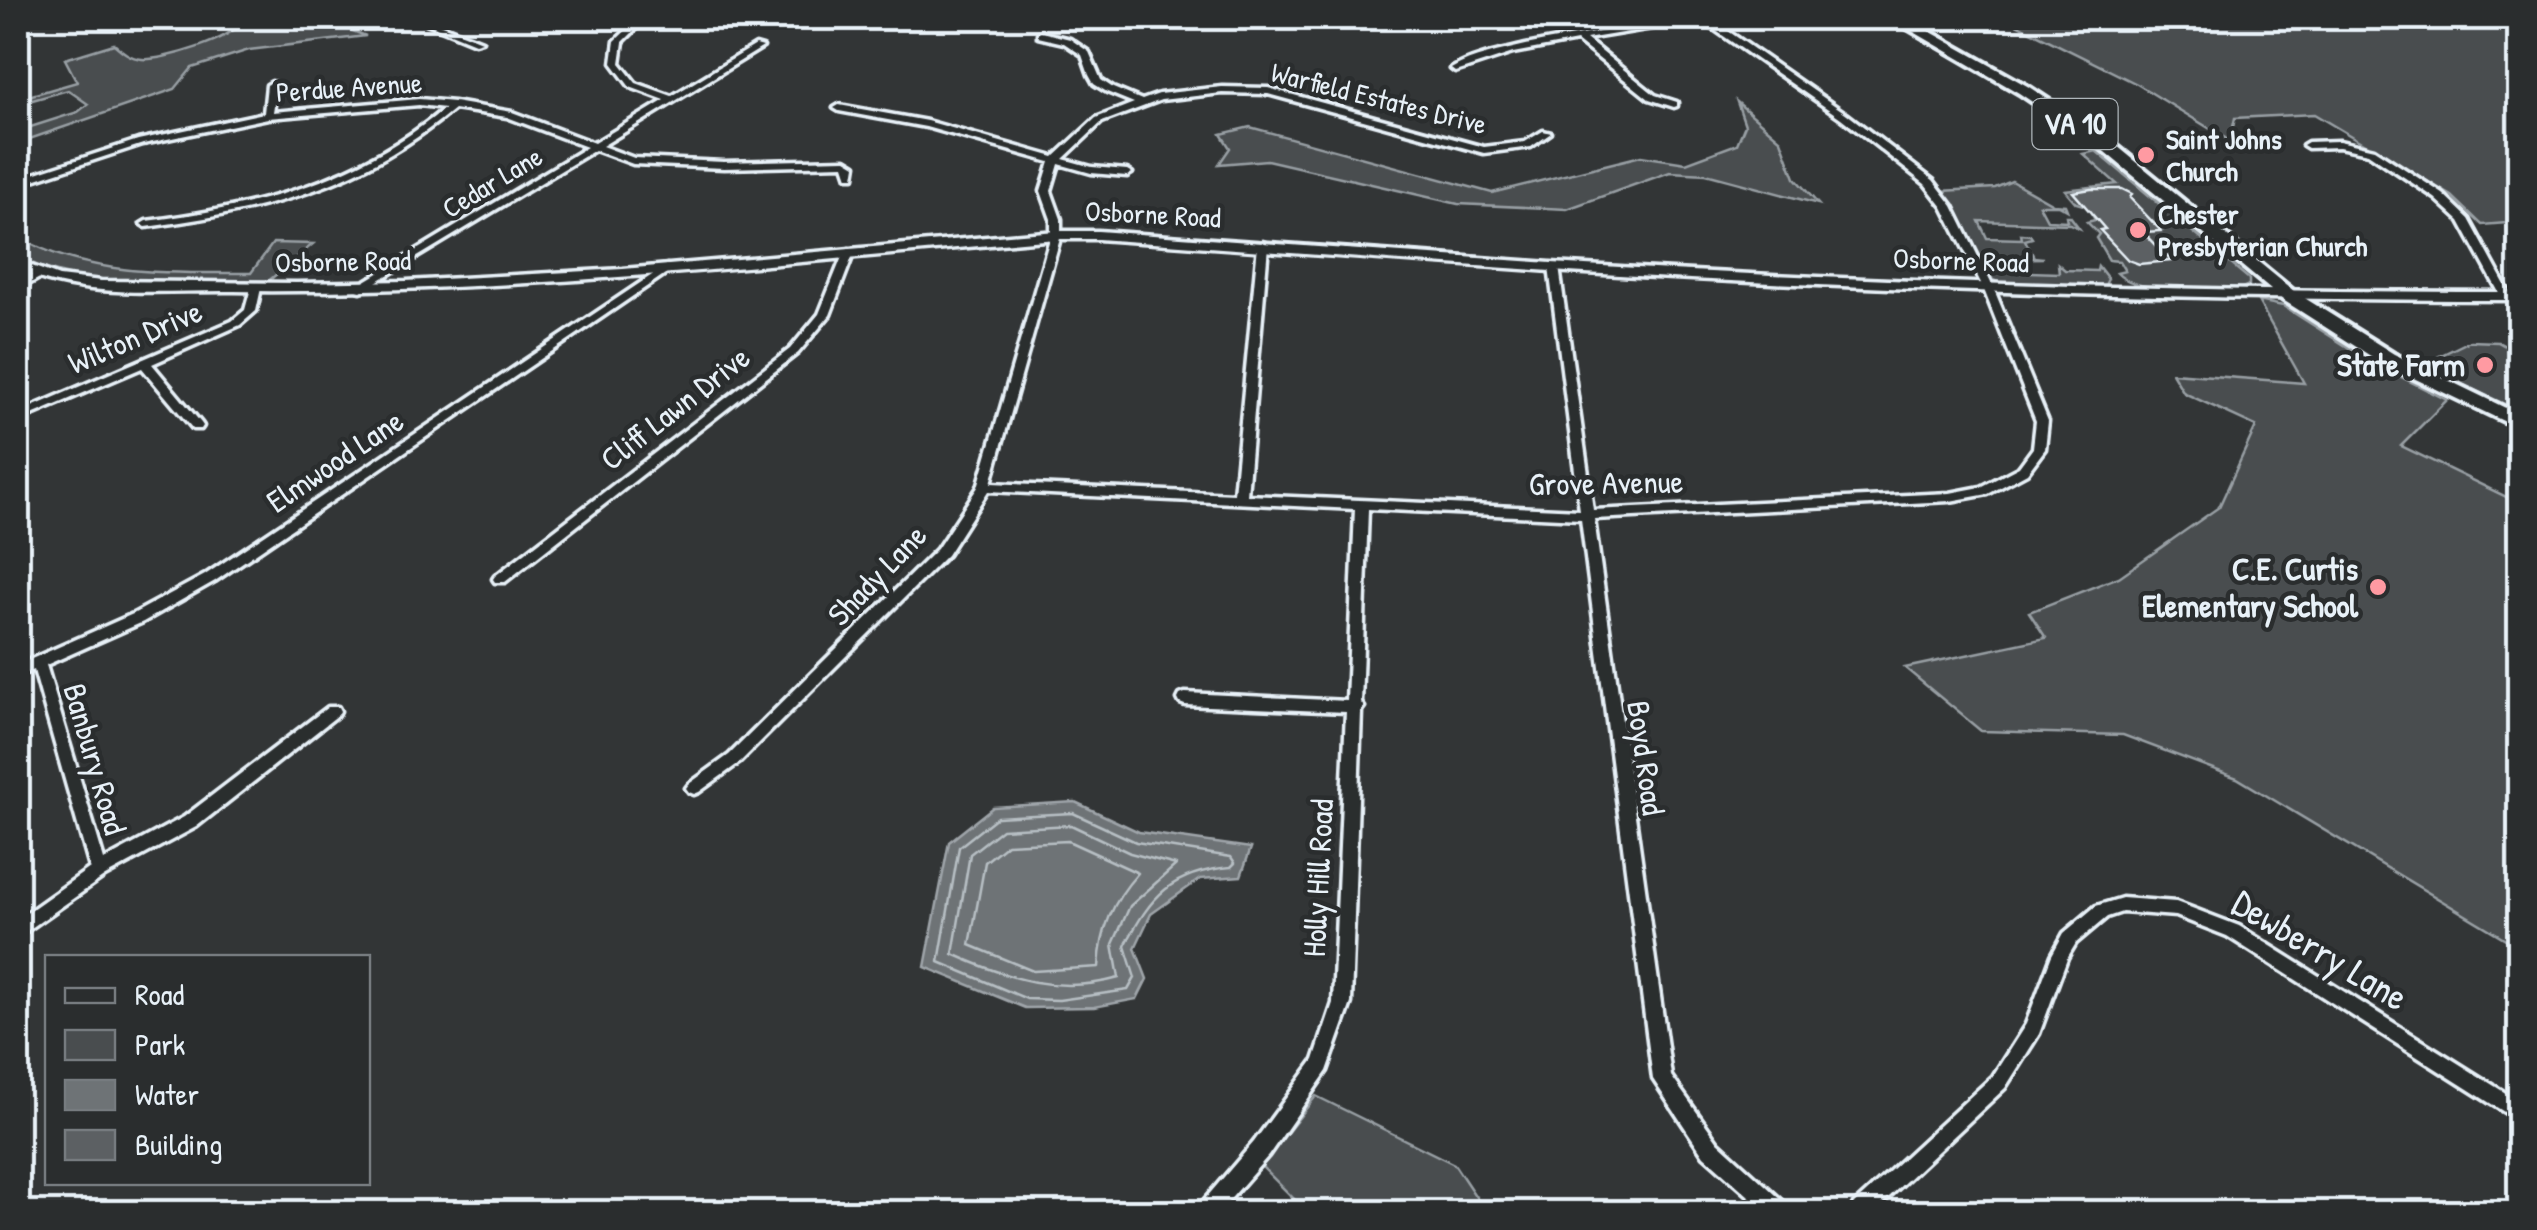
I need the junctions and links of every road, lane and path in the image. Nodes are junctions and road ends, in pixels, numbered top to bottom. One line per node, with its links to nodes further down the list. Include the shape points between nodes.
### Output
1 (418, 18): 5 (street)
2 (643, 18): 12 (street, via 620,42 616,64 633,84)
3 (1897, 18): 37 (main road, VA 10, via 2106,144)
4 (1701, 19): 7 (street); 34 (street, Grove Avenue, via 1929,182)
5 (433, 20): 8 (street)
6 (1042, 35): 13 (street, via 1078,46 1094,81)
7 (1578, 37): 10 (street); 14 (street, via 1652,97)
8 (478, 41)
9 (759, 47): 12 (street)
10 (1455, 69)
11 (272, 85): 17 (street)
12 (672, 99): 19 (street)
13 (1139, 102): 18 (street, Warfield Estates Drive, via 1202,91 1268,91 1484,150 1528,145); 21 (street, Warfield Estates Drive, via 1099,120)
14 (1674, 104)
15 (454, 105): 17 (street, Perdue Avenue, via 367,104); 19 (street, Perdue Avenue, via 509,114); 25 (street, via 399,145 304,190 238,211)
16 (839, 108): 21 (street, via 927,124)
17 (268, 115): 24 (street, Perdue Avenue, via 141,142)
18 (1546, 132)
19 (595, 145): 23 (street, Perdue Avenue, via 633,160 680,164 846,162); 36 (street, Cedar Lane)
20 (2308, 145): 38 (street, via 2371,151 2439,196 2464,219)
21 (1054, 160): 22 (street); 26 (street, via 1046,191)
22 (1128, 173)
23 (851, 175)
24 (18, 182)
25 (146, 224)
26 (1056, 234): 27 (street, Osborne Road); 28 (street, Osborne Road); 43 (street, Shady Lane)
27 (1263, 245): 30 (street, Osborne Road); 44 (street)
28 (849, 252): 31 (street, Osborne Road); 47 (street, Cliff Lawn Drive, via 824,315 794,350)
29 (18, 265): 32 (street, Osborne Road)
30 (1554, 267): 34 (street, Osborne Road); 46 (street, Boyd Road)
31 (668, 268): 36 (street, Osborne Road); 48 (street, Elmwood Lane, via 210,578)
32 (41, 274): 33 (street); 35 (street, Osborne Road, via 84,283)
33 (18, 286)
34 (1988, 287): 37 (street, Osborne Road); 46 (street, Grove Avenue, via 2042,422 2038,449 2023,470 1984,491 1950,497)
35 (256, 288): 36 (street, Osborne Road); 39 (street, Wilton Drive, via 250,312 236,323)
36 (361, 288)
37 (2289, 296): 38 (street, Osborne Road); 41 (main road, VA 10, via 2387,358)
38 (2513, 296)
39 (144, 362): 40 (street, Wilton Drive); 42 (street)
40 (18, 418)
41 (2520, 423)
42 (197, 426)
43 (984, 488): 44 (street, Grove Avenue); 53 (street, Shady Lane, via 942,552 734,758)
44 (1240, 500): 45 (street, Grove Avenue)
45 (1362, 504): 46 (street, Grove Avenue); 51 (street, Holly Hill Road)
46 (1586, 515): 58 (street, Boyd Road, via 1662,1079 1712,1149)
47 (500, 579)
48 (38, 662): 49 (street, Elmwood Lane); 54 (street, Banbury Road)
49 (18, 671)
50 (1185, 699): 51 (street)
51 (1356, 708): 57 (street, Holly Hill Road, via 1342,1003 1321,1065)
52 (332, 711): 54 (street, via 190,822)
53 (694, 788)
54 (99, 872): 55 (street)
55 (18, 928)
56 (2520, 1113): 59 (street, Dewberry Lane, via 2234,931 2176,909 2122,905 2102,911 2070,938 2033,1028 1998,1082)
57 (1207, 1212)
58 (1780, 1212)
59 (1860, 1212)

